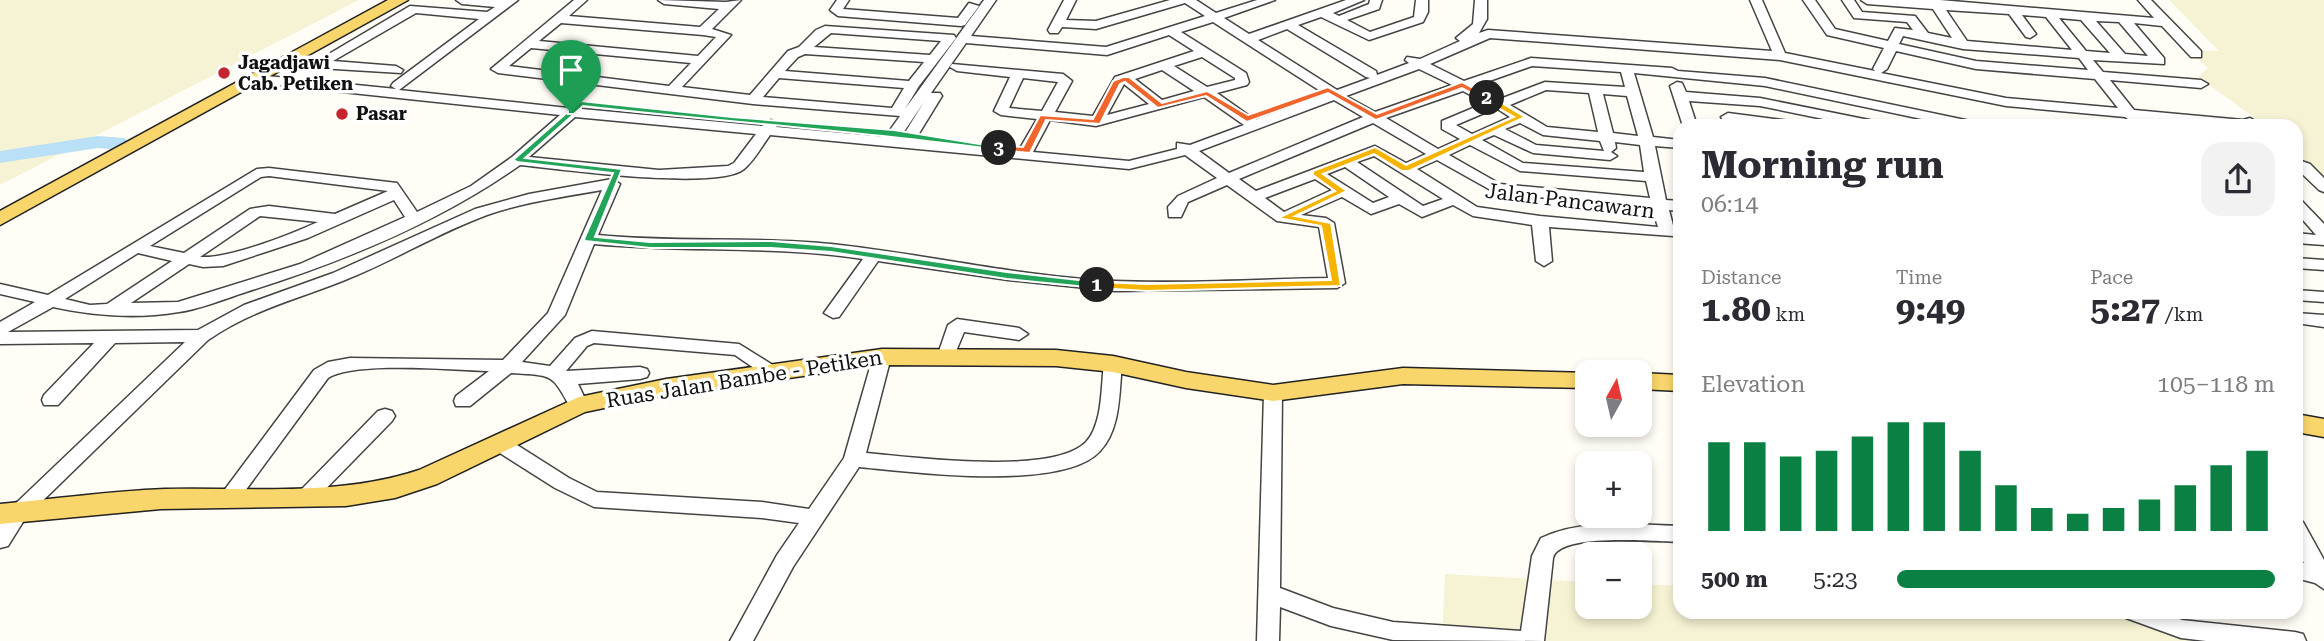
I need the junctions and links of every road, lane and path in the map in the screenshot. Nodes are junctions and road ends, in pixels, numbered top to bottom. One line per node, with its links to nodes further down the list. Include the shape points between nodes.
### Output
1 (400, 0): 67 (main road)
2 (462, 0): 22 (street)
3 (581, 0): 31 (street)
4 (664, 0): 23 (street)
5 (843, 0): 6 (street, via 838,12 961,22)
6 (977, 0)
7 (990, 0): 43 (street)
8 (1001, 0): 43 (street)
9 (1070, 0): 35 (street)
10 (1186, 0): 30 (street); 35 (street, via 1100,25)
11 (1269, 0): 30 (street)
12 (1358, 0): 26 (street)
13 (1376, 0): 33 (street, via 1375,6)
14 (1422, 0): 33 (street, via 1419,19 1373,36)
15 (1481, 0): 39 (street)
16 (1490, 0): 39 (street)
17 (1756, 0): 51 (street)
18 (1809, 0): 48 (street, via 1829,31)
19 (1848, 0): 41 (street, via 1858,15 1911,19)
20 (1867, 0): 24 (street)
21 (2144, 0): 34 (street)
22 (509, 2): 28 (street)
23 (732, 3): 37 (street)
24 (1936, 3): 25 (street); 46 (street)
25 (2012, 10): 27 (street); 40 (street)
26 (1323, 13): 33 (street); 36 (street)
27 (2049, 13): 29 (street); 53 (street)
28 (490, 16): 62 (street, via 414,9 319,64); 73 (street)
29 (2085, 16): 32 (street); 54 (street)
30 (1214, 17): 38 (street); 42 (street)
31 (557, 19): 37 (street); 44 (street)
32 (2123, 19): 34 (street); 54 (street, via 2160,60)
33 (1337, 20)
34 (2164, 22): 52 (street)
35 (1057, 23): 47 (street)
36 (1289, 25): 42 (street); 66 (street)
37 (703, 31): 55 (street, via 725,35)
38 (1171, 31): 47 (street, via 1107,51); 50 (street)
39 (1483, 31): 45 (street); 57 (street)
40 (2030, 34)
41 (1924, 36): 46 (street); 48 (street, via 1899,31)
42 (1250, 38): 76 (street)
43 (971, 39): 47 (street); 59 (street); 102 (street)
44 (526, 44): 55 (street); 74 (street, via 498,69)
45 (1665, 45): 51 (street); 63 (street)
46 (1963, 45): 53 (street)
47 (1046, 46)
48 (1891, 46): 61 (street); 68 (street, via 1976,65)
49 (804, 50): 56 (street); 56 (street, via 829,29 950,38); 64 (street, via 793,54)
50 (1204, 52): 58 (street); 78 (street, via 1243,79)
51 (1778, 54): 61 (street)
52 (2196, 54)
53 (2084, 56): 54 (street); 68 (street)
54 (2122, 59)
55 (702, 60): 74 (street)
56 (933, 60): 71 (street)
57 (1415, 61): 66 (street); 72 (street); 76 (street)
58 (1165, 66): 69 (street); 78 (street)
59 (957, 67): 65 (street); 102 (street)
60 (1626, 68): 63 (street); 72 (street, via 1535,61); 77 (street)
61 (1870, 69): 82 (street); 86 (street)
62 (396, 70)
63 (1673, 73): 79 (street); 82 (street, via 1760,82)
64 (775, 74): 71 (street); 81 (street)
65 (1018, 74): 87 (street, via 1000,110); 87 (street, via 1064,78)
66 (1371, 74): 76 (street)
67 (261, 76): 73 (street); 85 (street); 131 (main road)
68 (2101, 77): 70 (street); 86 (street)
69 (1126, 79): 84 (street); 97 (street, via 1116,82)
70 (2201, 83)
71 (913, 85): 81 (street, via 896,113)
72 (1462, 85): 83 (street); 88 (street)
73 (398, 86): 85 (street)
74 (672, 90): 81 (street)
75 (1595, 90): 77 (street); 83 (street, via 1545,86); 101 (street)
76 (1332, 92): 88 (street); 98 (street)
77 (1632, 92): 104 (street)
78 (1207, 93): 84 (street); 98 (street)
79 (1680, 96): 80 (street); 90 (street)
80 (1722, 99): 91 (street); 92 (street, via 1766,103)
81 (753, 100)
82 (1859, 102): 93 (street); 94 (street)
83 (1498, 103): 89 (street); 103 (street, via 1447,124)
84 (1161, 106): 97 (street)
85 (576, 108): 99 (street); 110 (street)
86 (2132, 116): 95 (street); 96 (street)
87 (1043, 117): 97 (street); 108 (street)
88 (1376, 117): 107 (street); 118 (street)
89 (1521, 117): 100 (street); 101 (street, via 1543,131)
90 (1688, 119)
91 (1730, 119)
92 (1835, 119)
93 (1857, 119)
94 (1941, 119)
95 (2174, 119)
96 (2240, 119)
97 (1096, 122)
98 (1249, 122): 106 (street)
99 (769, 126): 102 (street); 117 (street, via 731,170)
100 (1494, 129): 103 (street); 109 (street, via 1533,149)
101 (1607, 138): 104 (street); 109 (street)
102 (899, 139): 108 (street)
103 (1468, 140): 107 (street); 115 (street, via 1520,167)
104 (1647, 141): 105 (street); 116 (street)
105 (1673, 143)
106 (1184, 147): 108 (street, via 1129,165); 118 (street)
107 (1440, 153): 113 (street); 122 (street, via 1496,188)
108 (1024, 154)
109 (1610, 156): 115 (street)
110 (517, 160): 117 (street); 133 (street, via 476,189)
111 (1346, 161): 113 (street, Jalan Pancawarn, via 1375,150); 114 (street, Jalan Pancawarn); 124 (street)
112 (2303, 166): 119 (street)
113 (1405, 169): 125 (street, Jalan Pancawarn)
114 (1316, 173): 120 (street); 123 (street, Jalan Pancawarn)
115 (1614, 175): 116 (street)
116 (1652, 177): 126 (street)
117 (615, 178): 137 (street); 155 (street, via 480,213 352,271 250,307)
118 (1229, 178): 123 (street); 129 (street, via 1183,199)
119 (2324, 187)
120 (1342, 191): 124 (street, via 1371,209); 130 (street)
121 (397, 193): 132 (street); 133 (street); 139 (street, via 385,185 260,172)
122 (1544, 194): 126 (street); 134 (street)
123 (1255, 197): 130 (street)
124 (1401, 198): 125 (street, via 1422,212)
125 (1453, 200): 134 (street, Jalan Pancawarn, via 1481,213)
126 (1660, 204): 127 (street); 134 (street, Jalan Pancawarn, via 1668,230 1664,233)
127 (1673, 205)
128 (2303, 212): 135 (street)
129 (1175, 214)
130 (1283, 218): 140 (street, via 1326,223 1337,283 1115,286)
131 (0, 219)
132 (337, 219): 141 (street, via 227,260); 141 (street, via 259,211)
133 (415, 220): 149 (street, via 306,268 232,292 179,307)
134 (1545, 222): 142 (street)
135 (2324, 234)
136 (2303, 238): 138 (street)
137 (589, 239): 140 (street, via 650,245 771,245); 161 (street, via 556,315)
138 (2324, 240)
139 (136, 248): 141 (street); 148 (street)
140 (873, 256): 150 (street)
141 (186, 259): 149 (street)
142 (1544, 261)
143 (2303, 263): 144 (street)
144 (2324, 265)
145 (0, 289): 148 (street)
146 (2303, 296): 147 (street)
147 (2324, 298)
148 (50, 301): 149 (street); 153 (street)
149 (108, 312)
150 (833, 313)
151 (2303, 317): 152 (street)
152 (2324, 321)
153 (0, 329)
154 (1019, 334): 159 (street, via 957,325)
155 (201, 336): 157 (street); 179 (street)
156 (0, 338): 157 (street)
157 (108, 339): 169 (street)
158 (881, 357): 159 (main road, Ruas Jalan Bambe - Petiken); 162 (main road, Ruas Jalan Bambe - Petiken); 176 (street)
159 (946, 357): 160 (main road, Ruas Jalan Bambe - Petiken, via 1056,358)
160 (1113, 364): 168 (main road, Ruas Jalan Bambe - Petiken); 176 (street, via 1101,436 1091,450 1079,456 1023,468)
161 (508, 366): 164 (street); 170 (street); 177 (street, via 340,364 327,368)
162 (770, 372): 164 (street, via 739,350 592,337 581,342); 171 (main road, Ruas Jalan Bambe - Petiken)
163 (640, 373): 164 (street)
164 (560, 375): 171 (street)
165 (1575, 380): 168 (main road, Ruas Jalan Bambe - Petiken, via 1403,376)
166 (1652, 382): 167 (main road)
167 (1673, 383)
168 (1273, 393): 186 (street)
169 (51, 400)
170 (463, 401)
171 (579, 405): 175 (main road, Ruas Jalan Bambe - Petiken)
172 (385, 416): 178 (street)
173 (2303, 424): 174 (main road)
174 (2324, 428)
175 (499, 443): 178 (main road, Ruas Jalan Bambe - Petiken, via 395,488); 180 (street, via 594,499)
176 (854, 459): 180 (street)
177 (230, 497): 178 (main road, Ruas Jalan Bambe - Petiken); 179 (main road, Ruas Jalan Bambe - Petiken)
178 (306, 497)
179 (9, 513): 182 (street)
180 (816, 518): 188 (street, via 785,561)
181 (1673, 534): 190 (street, via 1597,534 1550,543 1542,558)
182 (0, 540)
183 (2303, 541): 185 (street)
184 (2303, 572): 185 (street)
185 (2323, 578)
186 (1269, 593): 189 (street); 190 (street, via 1331,617 1393,631)
187 (2153, 619): 191 (street, via 2181,629)
188 (741, 641)
189 (1268, 641)
190 (1532, 641)
191 (2295, 641)

